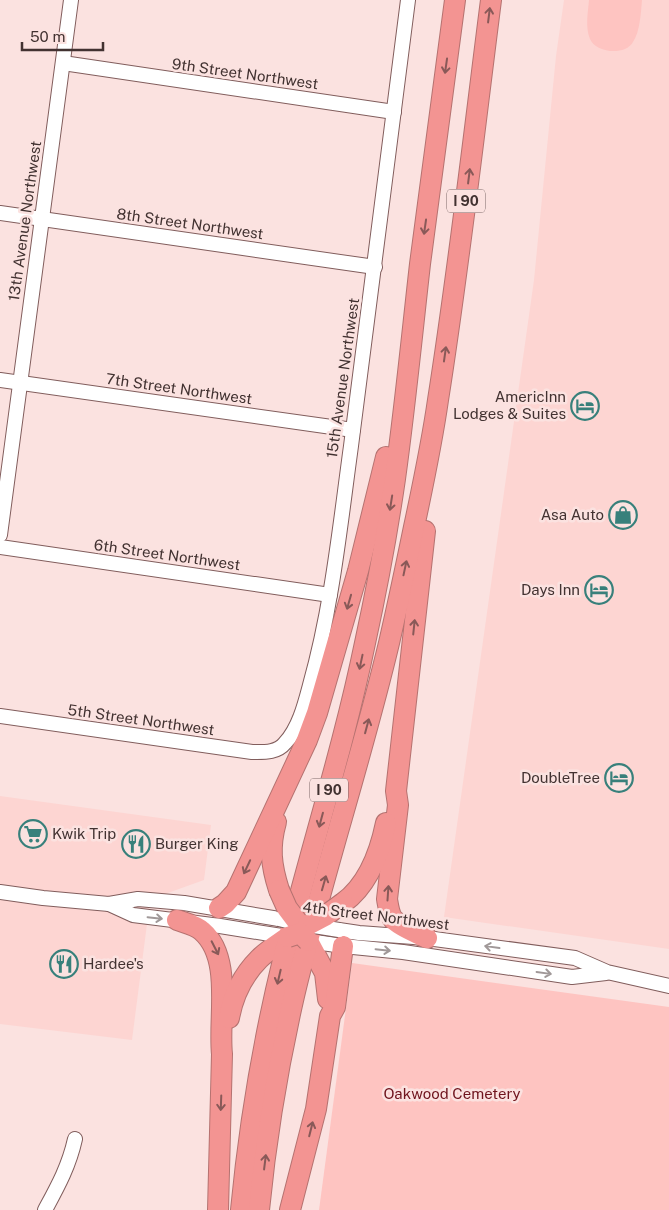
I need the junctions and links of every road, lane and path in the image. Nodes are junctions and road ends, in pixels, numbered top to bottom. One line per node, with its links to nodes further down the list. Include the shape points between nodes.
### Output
1 (71, 0): 5 (street, 13th Avenue Northwest)
2 (408, 0): 6 (street, 15th Avenue Northwest)
3 (455, 0): 10 (highway, I 90, one-way to 10)
4 (491, 0): 13 (highway, I 90, one-way to 4)
5 (63, 63): 6 (street, 9th Street Northwest); 8 (street, 13th Avenue Northwest)
6 (394, 112): 9 (street, 15th Avenue Northwest)
7 (0, 213): 8 (street, 8th Street Northwest)
8 (42, 219): 9 (street, 8th Street Northwest); 12 (street, 13th Avenue Northwest)
9 (375, 267): 14 (street, 15th Avenue Northwest)
10 (408, 368): 20 (highway, one-way to 20, via 358,572 326,683 307,740); 35 (highway, I 90, one-way to 35, via 394,484 374,598 347,724 276,994 257,1088)
11 (0, 380): 12 (street, 7th Street Northwest)
12 (20, 383): 14 (street, 7th Street Northwest); 15 (street, 13th Avenue Northwest)
13 (438, 402): 21 (highway, one-way to 13); 36 (highway, I 90, one-way to 13, via 280,1066 295,995 389,643)
14 (353, 430): 17 (street, 15th Avenue Northwest)
15 (0, 535)
16 (0, 547): 17 (street, 6th Street Northwest)
17 (330, 595): 19 (street, 15th Avenue Northwest, via 317,659 300,716 285,744)
18 (0, 716): 19 (street, 5th Street Northwest, via 252,752)
19 (277, 750)
20 (292, 771): 24 (highway, one-way to 24, via 236,892); 26 (highway, bridge, via 292,786 277,819 272,866 287,908)
21 (396, 791): 26 (highway, bridge, via 371,868 343,903); 27 (highway, one-way to 21, via 393,919 388,904 398,804)
22 (0, 892): 23 (street, 4th Street Northwest)
23 (109, 904): 24 (street, 4th Street Northwest, via 138,899); 25 (street, 4th Street Northwest, one-way to 25, via 133,915)
24 (219, 908): 26 (street, 4th Street Northwest)
25 (177, 920): 26 (street, 4th Street Northwest); 31 (highway, one-way to 31, via 201,929 214,943 221,967)
26 (303, 932): 27 (street, 4th Street Northwest, via 359,932); 28 (street, 4th Street Northwest, one-way to 28, via 403,952 572,977); 30 (highway, via 325,973); 30 (highway, via 335,1007); 31 (highway, via 260,958 248,971 231,1006)
27 (427, 938): 28 (street, 4th Street Northwest, one-way to 27, via 575,958)
28 (607, 972): 29 (street, 4th Street Northwest)
29 (669, 986)
30 (330, 1016): 37 (highway, one-way to 30, via 316,1109)
31 (222, 1054): 34 (highway, one-way to 34)
32 (75, 1139): 33 (street, via 66,1171)
33 (45, 1210)
34 (218, 1210)
35 (241, 1210)
36 (260, 1210)
37 (290, 1210)

